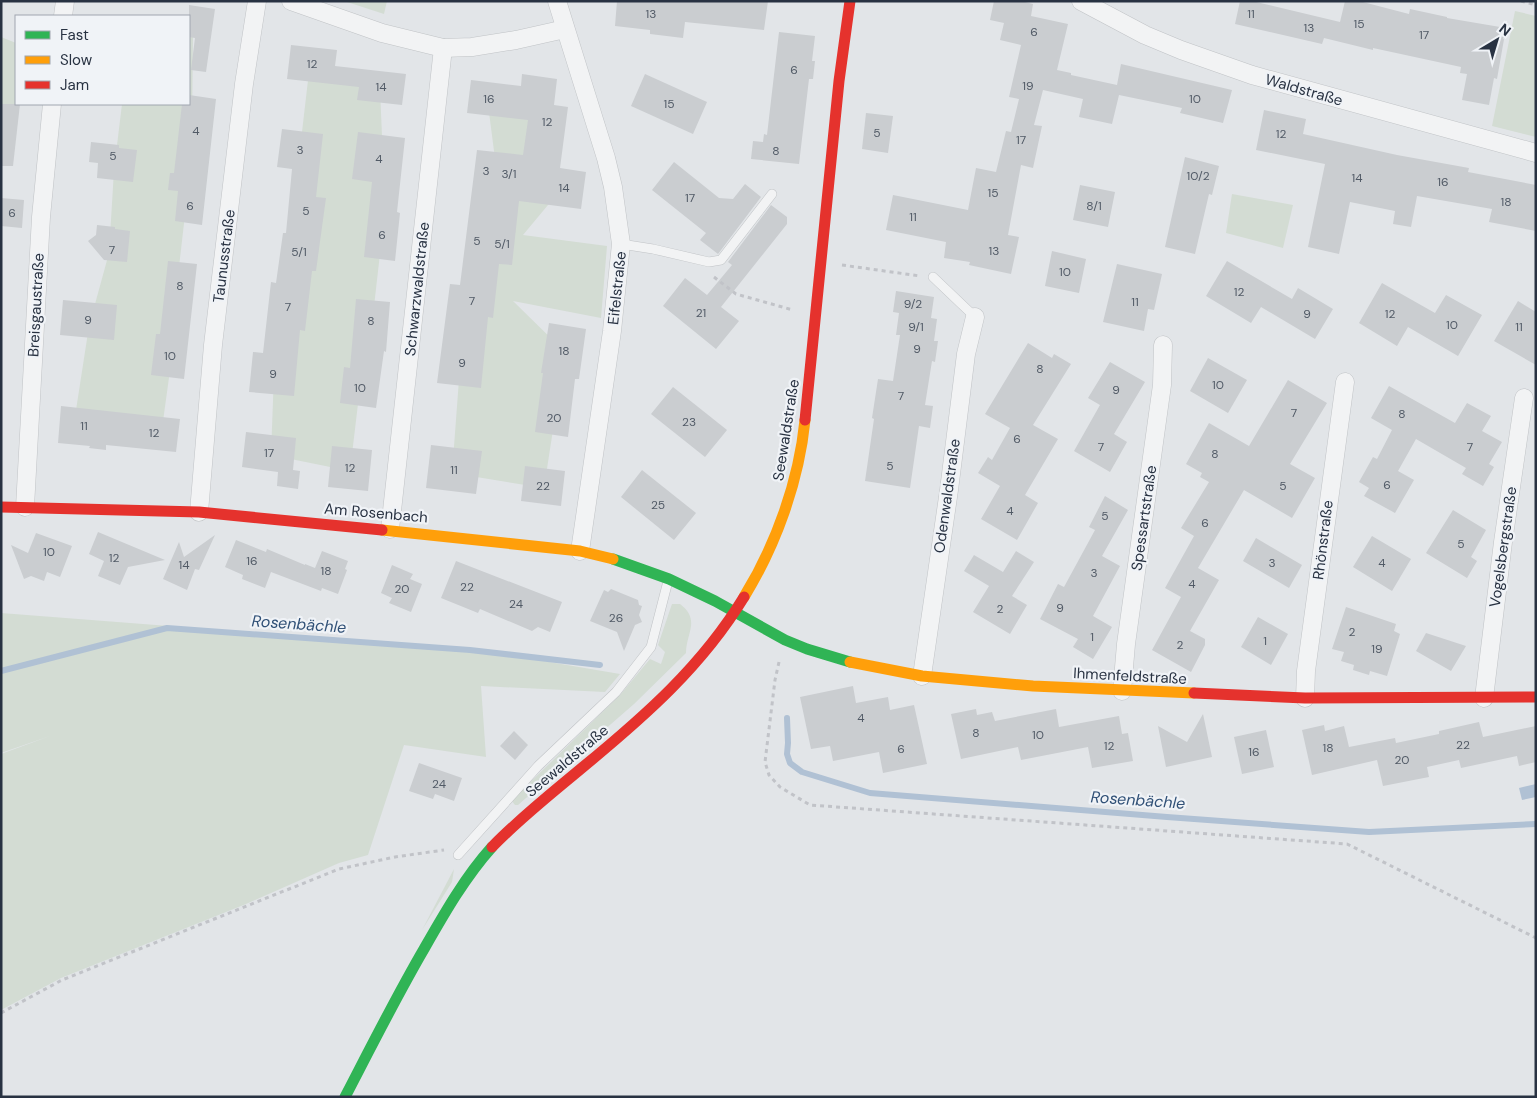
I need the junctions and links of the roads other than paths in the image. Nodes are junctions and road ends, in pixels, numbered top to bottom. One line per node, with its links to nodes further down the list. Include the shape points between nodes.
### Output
1 (65, 1): 7 (street)
2 (257, 1): 21 (street, Taunusstraße, via 213,345)
3 (291, 1): 9 (street, via 382,33)
4 (557, 1): 8 (street, Eifelstraße)
5 (850, 1): 25 (street, Seewaldstraße, via 804,429 793,483 771,544)
6 (1081, 1): 11 (street, Waldstraße, via 1145,35 1252,75)
7 (63, 15)
8 (564, 29): 9 (street, via 472,47); 13 (street, Eifelstraße, via 606,158)
9 (443, 48): 22 (street, Schwarzwaldstraße)
10 (52, 105): 20 (street, Breisgaustraße, via 41,217)
11 (1536, 153)
12 (772, 194): 13 (lane, via 721,260 709,262)
13 (622, 244): 23 (street, Eifelstraße)
14 (933, 277): 15 (lane)
15 (975, 317): 26 (street, Odenwaldstraße, via 966,354)
16 (1163, 345): 27 (street, Spessartstraße, via 1162,385)
17 (1345, 382): 29 (street, Rhönstraße)
18 (1524, 398): 30 (street, Vogelsbergstraße)
19 (1, 507): 20 (street, Am Rosenbach)
20 (25, 507): 21 (street, Am Rosenbach)
21 (199, 512): 22 (street, Am Rosenbach)
22 (390, 529): 23 (street, Am Rosenbach)
23 (580, 551): 24 (street, Am Rosenbach)
24 (669, 579): 25 (street, Am Rosenbach); 31 (lane, via 651,647 616,692 538,766)
25 (736, 612): 26 (street, Ihmenfeldstraße, via 807,649 855,664); 31 (street, Seewaldstraße, via 704,655 670,692 619,738)
26 (922, 676): 27 (street, Ihmenfeldstraße)
27 (1122, 691): 29 (street, Ihmenfeldstraße)
28 (1536, 697): 30 (street, Ihmenfeldstraße)
29 (1305, 698): 30 (street, Ihmenfeldstraße)
30 (1484, 698)
31 (510, 813): 32 (lane); 33 (street, Seewaldstraße, via 442,917)
32 (458, 855)
33 (345, 1097)

